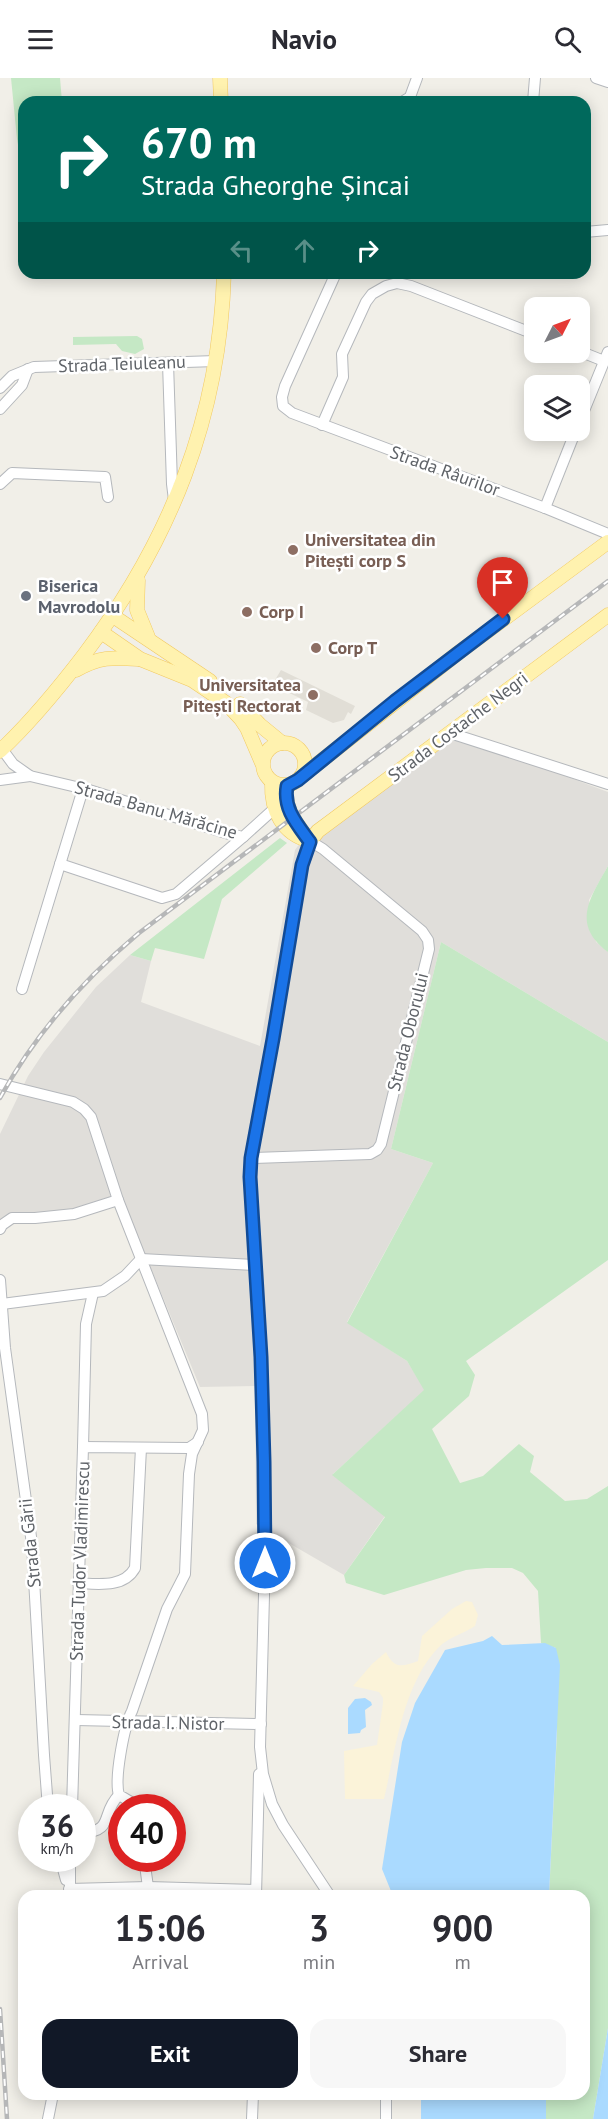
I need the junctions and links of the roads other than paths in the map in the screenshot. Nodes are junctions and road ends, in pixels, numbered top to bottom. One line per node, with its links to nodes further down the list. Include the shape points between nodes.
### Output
1 (220, 78): 6 (main road)
2 (417, 78): 7 (street)
3 (535, 78): 8 (street)
4 (596, 78): 5 (street)
5 (608, 82)
6 (221, 96)
7 (410, 96)
8 (534, 96)
9 (608, 230): 10 (street)
10 (591, 231)
11 (224, 279): 16 (main road)
12 (333, 279): 22 (street, Strada Râurilor, via 285,386 283,406)
13 (524, 330): 22 (street, via 411,286 386,286 366,302 342,354 343,376)
14 (590, 353): 15 (street)
15 (606, 356): 20 (street)
16 (216, 361): 17 (street, Strada Teiuleanu); 26 (main road, via 202,424)
17 (168, 363): 18 (street, Strada Teiuleanu); 26 (street)
18 (28, 369): 19 (street, via 12,376); 21 (street, via 22,385)
19 (0, 388)
20 (590, 396)
21 (0, 409)
22 (322, 425): 27 (street, Strada Râurilor)
23 (571, 441): 27 (street)
24 (0, 484): 25 (street, via 12,473 105,477)
25 (108, 497)
26 (175, 504): 30 (main road)
27 (544, 508): 28 (street, Strada Râurilor)
28 (608, 534)
29 (608, 542): 41 (main road)
30 (139, 575): 31 (main road); 34 (main road, via 137,610)
31 (113, 616): 33 (main road); 34 (main road)
32 (607, 617): 37 (main road, Strada Costache Negri)
33 (101, 632): 35 (main road); 36 (main road)
34 (149, 638): 38 (main road, via 226,693)
35 (140, 659): 36 (main road, via 103,658); 42 (main road, via 192,680 226,703 247,728)
36 (69, 674): 39 (main road)
37 (450, 733): 47 (street); 52 (main road, Strada Costache Negri, via 318,831)
38 (282, 743): 40 (main road, via 295,746); 42 (main road, via 271,747)
39 (1, 750): 43 (street, Strada Banu Mărăcine, via 13,765)
40 (303, 756): 41 (main road); 44 (main road)
41 (328, 756): 44 (main road)
42 (262, 763): 46 (main road)
43 (30, 776): 45 (street, Strada Banu Mărăcine); 49 (street, Strada Banu Mărăcine)
44 (302, 776): 48 (main road)
45 (0, 780)
46 (272, 783): 48 (main road); 50 (main road)
47 (608, 784)
48 (287, 786): 52 (main road, via 289,811)
49 (83, 789): 51 (street, Strada Banu Mărăcine); 53 (street)
50 (274, 810): 51 (street, Strada Banu Mărăcine); 52 (main road, via 289,831)
51 (243, 837): 53 (street, via 169,898)
52 (310, 842): 56 (street, via 302,865); 56 (street, Strada Oborului, via 422,931 429,949 377,1150 370,1154)
53 (60, 864): 54 (street)
54 (22, 989)
55 (0, 1084): 57 (street, via 73,1102 84,1109 91,1117)
56 (251, 1158): 60 (street)
57 (118, 1200): 58 (street, via 74,1214 12,1218); 59 (street)
58 (1, 1227)
59 (141, 1259): 60 (street); 62 (street, via 115,1284); 64 (street, via 202,1414 203,1430)
60 (254, 1264): 70 (street, via 264,1462)
61 (0, 1280): 63 (street, Strada Gării)
62 (93, 1293): 63 (street); 65 (street, via 86,1324)
63 (2, 1304): 72 (street, Strada Gării, via 4,1348 32,1544)
64 (198, 1442): 66 (street, Strada Tudor Vladimirescu, via 189,1448); 69 (street, via 189,1474 185,1574 168,1605)
65 (83, 1447): 66 (street, Strada Tudor Vladimirescu); 67 (street, Strada Tudor Vladimirescu)
66 (141, 1448): 67 (street, via 135,1568 126,1579 108,1584)
67 (78, 1583): 68 (street, Strada Tudor Vladimirescu)
68 (76, 1720): 69 (street, Strada I. Nistor); 73 (street, Strada Tudor Vladimirescu)
69 (126, 1723): 70 (street, Strada I. Nistor); 74 (street)
70 (261, 1724): 71 (street)
71 (260, 1747): 85 (street); 86 (street, via 272,1804)
72 (47, 1794)
73 (73, 1794)
74 (119, 1794)
75 (108, 1811): 76 (street, via 102,1828)
76 (96, 1832)
77 (64, 1872): 81 (street)
78 (70, 1872): 82 (street)
79 (146, 1872): 80 (street)
80 (148, 1887): 83 (street); 84 (street)
81 (69, 1890)
82 (70, 1890)
83 (101, 1890)
84 (202, 1890)
85 (256, 1890)
86 (326, 1890)
87 (51, 2100): 90 (street)
88 (253, 2100): 91 (street)
89 (386, 2100): 92 (street)
90 (48, 2119)
91 (252, 2119)
92 (386, 2119)

